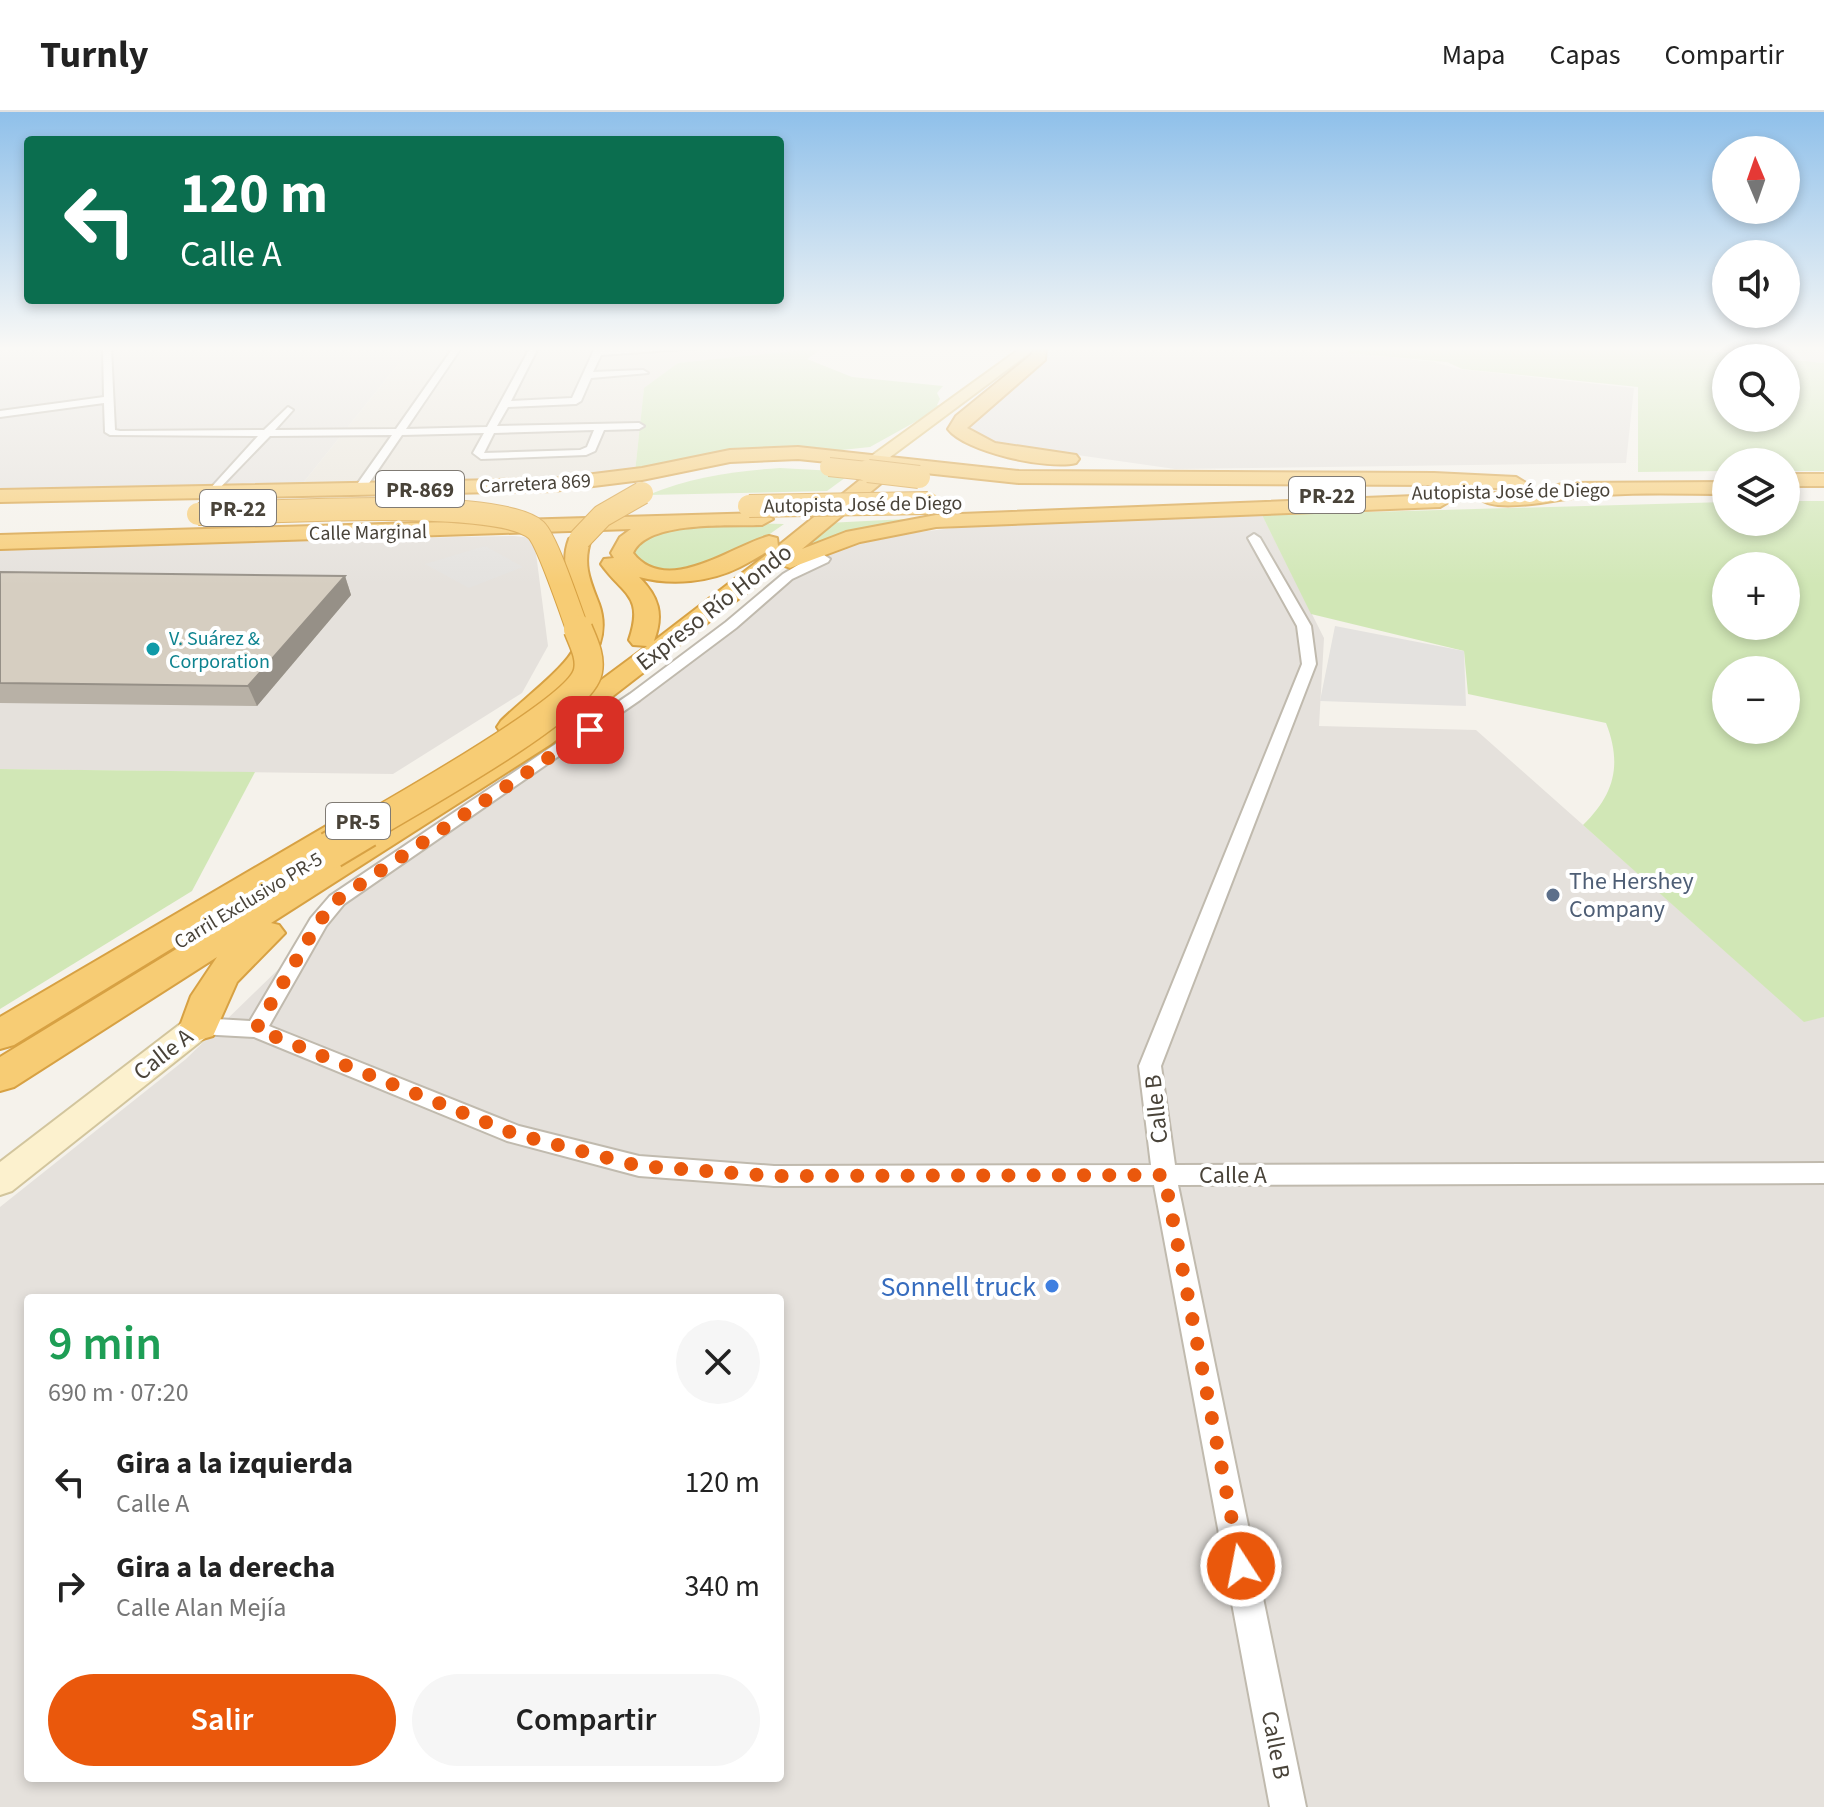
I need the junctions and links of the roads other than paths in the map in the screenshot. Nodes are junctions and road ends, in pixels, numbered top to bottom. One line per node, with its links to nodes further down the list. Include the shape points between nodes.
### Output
1 (110, 427): 12 (street, via 110,432)
2 (272, 427): 12 (street)
3 (402, 427): 11 (street)
4 (492, 427): 10 (street)
5 (596, 427): 10 (street)
6 (600, 427): 10 (street, via 591,449 582,453 481,456)
7 (925, 427): 13 (main road, PR-5)
8 (931, 427): 13 (main road, PR-5)
9 (959, 427): 15 (highway, via 961,435 991,447)
10 (490, 430): 11 (street)
11 (399, 432): 12 (street); 24 (street)
12 (266, 434): 36 (street)
13 (889, 455): 14 (highway, Carretera 869 / PR-869); 15 (highway, Carretera 869, via 1040,478); 41 (highway, Expreso Río Hondo / PR-5); 44 (highway, Expreso Río Hondo / PR-5)
14 (834, 461): 24 (highway, Carretera 869 / PR-869, via 798,453 730,456 553,485); 27 (highway, bridge); 31 (highway, via 732,469 687,478)
15 (1173, 476): 19 (highway)
16 (1800, 480): 17 (highway)
17 (1824, 480)
18 (1712, 481): 19 (highway, Autopista José de Diego / PR-22)
19 (1516, 483): 25 (highway, Autopista José de Diego / PR-22)
20 (1800, 487): 21 (highway)
21 (1824, 487)
22 (1712, 488): 23 (highway, Autopista José de Diego / PR-22)
23 (1589, 489): 26 (highway, Autopista José de Diego / PR-22); 44 (highway, via 1539,497 936,521 815,550)
24 (359, 490): 36 (highway, Carretera 869 / PR-869)
25 (1141, 491): 27 (highway, via 1019,486); 29 (highway, Autopista José de Diego / PR-22)
26 (1443, 492): 27 (highway, Autopista José de Diego / PR-22); 34 (highway, via 1387,499 862,518)
27 (930, 493): 34 (highway, Autopista José de Diego / PR-22, bridge)
28 (54, 495): 30 (highway, Carretera 869 / PR-869); 33 (highway); 36 (highway, Carretera 869 / PR-869)
29 (989, 495)
30 (0, 496)
31 (652, 497): 33 (highway, PR-22); 46 (highway, bridge, via 602,516 580,539 573,565 591,617 590,643 571,672)
32 (692, 500): 34 (highway, Autopista José de Diego / PR-22)
33 (476, 503): 35 (highway, PR-22)
34 (755, 508): 37 (highway, Autopista José de Diego / PR-22); 38 (highway, via 680,520); 41 (highway, via 652,529 627,542 622,553 637,568 679,574 715,569)
35 (0, 513)
36 (194, 514): 38 (highway, Calle Marginal); 40 (highway, Calle Marginal); 51 (highway, Carril Exclusivo PR-5, bridge, via 457,509 514,517 534,526 555,569 588,655 588,673 544,719)
37 (0, 523)
38 (553, 528): 43 (highway, via 599,538)
39 (1254, 538): 54 (street, Calle B, via 1304,626 1309,664 1150,1066)
40 (0, 540)
41 (769, 543): 44 (highway, Expreso Río Hondo / PR-5)
42 (824, 559): 49 (street, via 800,567 606,719 337,900)
43 (623, 573): 44 (highway); 45 (highway, via 650,606)
44 (727, 591): 45 (highway, Expreso Río Hondo / PR-5); 47 (highway, Expreso Río Hondo / PR-5, via 649,659)
45 (642, 640): 46 (highway, Expreso Río Hondo / PR-5)
46 (511, 727): 50 (highway, Expreso Río Hondo / PR-5)
47 (486, 775): 48 (highway, via 238,955 215,984); 52 (highway, Expreso Río Hondo / PR-5)
48 (199, 1026): 49 (street, Calle A); 55 (street, Calle A)
49 (256, 1029): 54 (street, Calle A, via 515,1134 639,1166 774,1176)
50 (0, 1035)
51 (0, 1052)
52 (0, 1076)
53 (1824, 1173): 54 (street, Calle A)
54 (1164, 1175): 56 (street, Calle B)
55 (0, 1181)
56 (1288, 1807)

